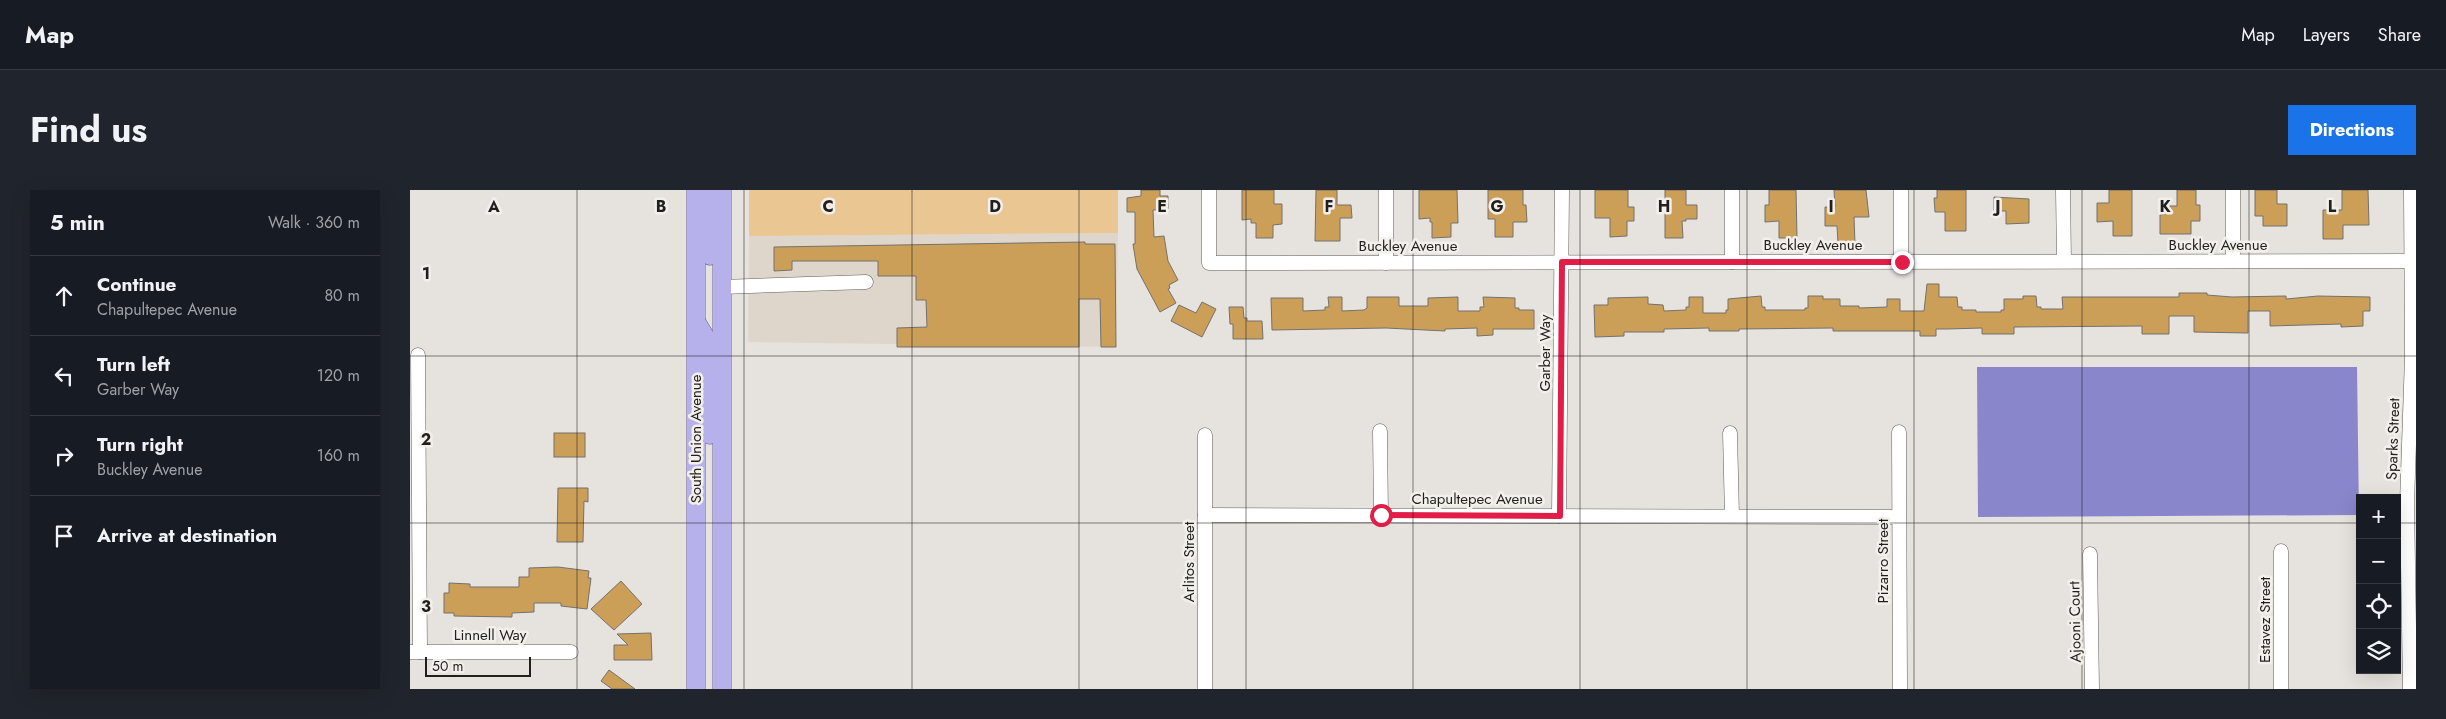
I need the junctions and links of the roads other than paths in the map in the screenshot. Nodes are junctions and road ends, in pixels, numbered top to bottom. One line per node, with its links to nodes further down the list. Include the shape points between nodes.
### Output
1 (696, 190): 21 (main road, South Union Avenue)
2 (710, 190): 20 (main road, via 710,275)
3 (722, 190): 20 (main road, South Union Avenue)
4 (1209, 190): 15 (street, Buckley Avenue, via 1209,263)
5 (1386, 190): 15 (street)
6 (1562, 190): 16 (street, Garber Way)
7 (1732, 190): 17 (street)
8 (1901, 190): 18 (street)
9 (2063, 190): 12 (street)
10 (2233, 190): 13 (street)
11 (2411, 190): 14 (street, Sparks Street)
12 (2064, 261): 13 (street, Buckley Avenue); 18 (street, Buckley Avenue)
13 (2233, 261): 14 (street, Buckley Avenue)
14 (2414, 261): 29 (street, Sparks Street)
15 (1386, 262): 16 (street, Buckley Avenue)
16 (1562, 262): 17 (street, Buckley Avenue); 32 (street, Garber Way)
17 (1732, 262): 18 (street, Buckley Avenue)
18 (1902, 262)
19 (866, 282): 20 (street)
20 (722, 287): 28 (main road, South Union Avenue)
21 (697, 323): 28 (main road, via 710,343 710,452); 39 (main road, South Union Avenue)
22 (418, 355): 27 (street)
23 (1380, 431): 31 (street)
24 (1899, 432): 34 (street, Pizarro Street)
25 (1730, 433): 33 (street)
26 (1205, 435): 30 (street, Arlitos Street)
27 (414, 457): 37 (street)
28 (722, 466): 40 (main road, South Union Avenue)
29 (2412, 503): 45 (street, Sparks Street)
30 (1205, 515): 31 (street, Chapultepec Avenue); 41 (street, Arlitos Street)
31 (1381, 515): 32 (street, Chapultepec Avenue)
32 (1560, 516): 33 (street, Chapultepec Avenue)
33 (1732, 516): 34 (street, Chapultepec Avenue)
34 (1899, 517): 42 (street, Pizarro Street)
35 (2281, 551): 44 (street, Estavez Street)
36 (2090, 554): 43 (street, Ajooni Court)
37 (415, 652): 38 (street, Linnell Way)
38 (571, 652)
39 (696, 689)
40 (722, 689)
41 (1205, 689)
42 (1900, 689)
43 (2092, 689)
44 (2281, 689)
45 (2410, 689)

